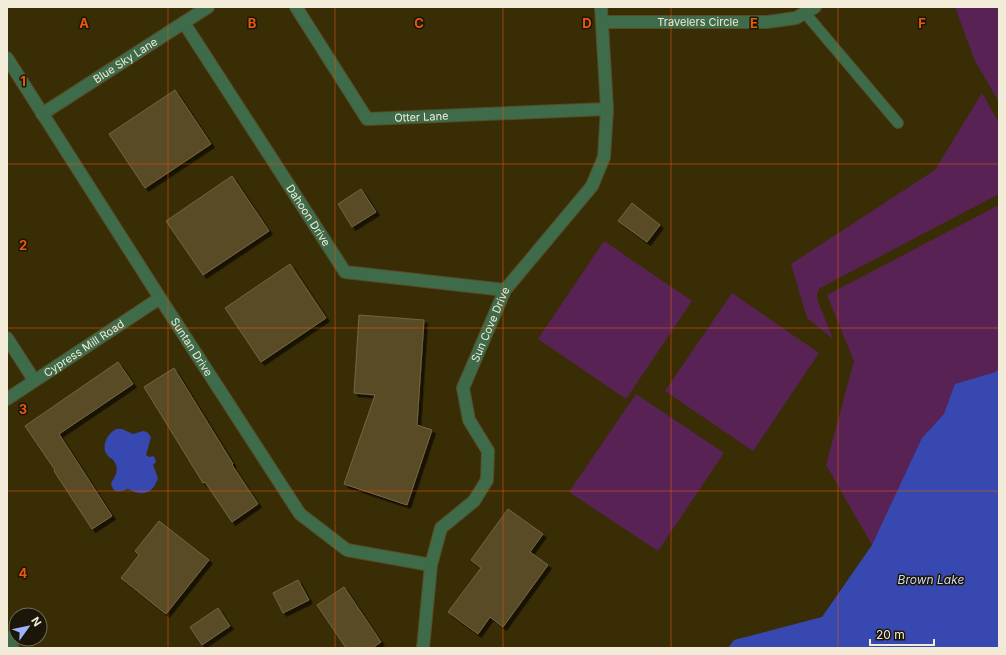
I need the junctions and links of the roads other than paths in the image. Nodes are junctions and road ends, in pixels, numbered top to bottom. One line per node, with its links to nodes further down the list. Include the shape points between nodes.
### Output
1 (208, 7): 7 (street, Blue Sky Lane)
2 (296, 7): 9 (street, Otter Lane, via 368,119)
3 (601, 7): 6 (street, Sun Cove Drive)
4 (791, 7): 5 (street)
5 (805, 13): 6 (street, Travelers Circle, via 767,22); 11 (lane)
6 (602, 22): 9 (street, Sun Cove Drive)
7 (184, 23): 10 (street, Blue Sky Lane); 12 (street, Dahoon Drive, via 345,272)
8 (7, 58): 10 (street, Suntan Drive)
9 (607, 109): 12 (street, Sun Cove Drive, via 604,157 592,186)
10 (42, 114): 13 (street, Suntan Drive)
11 (898, 123)
12 (505, 290): 17 (street, Sun Cove Drive, via 463,388 469,420 488,451 487,480 474,501 441,528)
13 (160, 298): 15 (street, Cypress Mill Road); 17 (street, Suntan Drive, via 300,514 347,550)
14 (7, 338): 15 (street)
15 (34, 380): 16 (street, Cypress Mill Road)
16 (7, 398)
17 (431, 565): 20 (street, Sun Cove Drive)
18 (7, 638): 19 (street)
19 (13, 648)
20 (423, 648)

